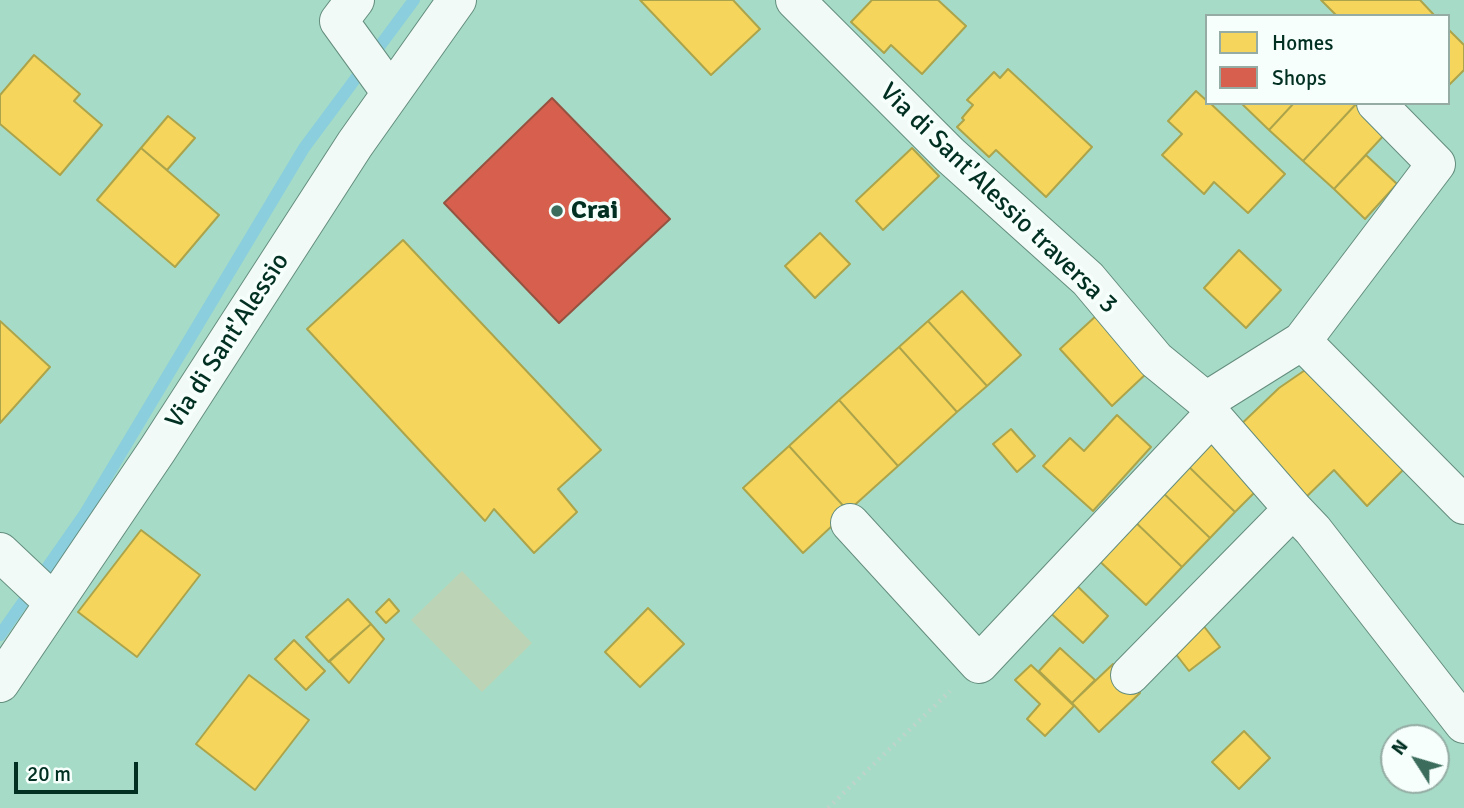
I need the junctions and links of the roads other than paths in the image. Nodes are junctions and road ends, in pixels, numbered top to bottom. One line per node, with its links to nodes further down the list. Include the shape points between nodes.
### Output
1 (355, 0): 4 (street, via 339,21)
2 (457, 0): 4 (street, Via di Sant'Alessio)
3 (795, 0): 7 (street, Via di Sant'Alessio traversa 3, via 950,155 1088,279 1156,360)
4 (391, 93): 12 (street, Via di Sant'Alessio, via 158,449)
5 (1378, 105): 6 (street, via 1436,163)
6 (1302, 341): 7 (street); 8 (street)
7 (1209, 409): 9 (street, Via di Sant'Alessio traversa 3); 10 (street, via 978,664)
8 (1464, 505)
9 (1293, 509): 13 (street); 15 (street, Via di Sant'Alessio traversa 3)
10 (850, 523)
11 (10, 561): 12 (street)
12 (52, 601): 14 (street, Via di Sant'Alessio)
13 (1130, 675)
14 (0, 683)
15 (1464, 723)

